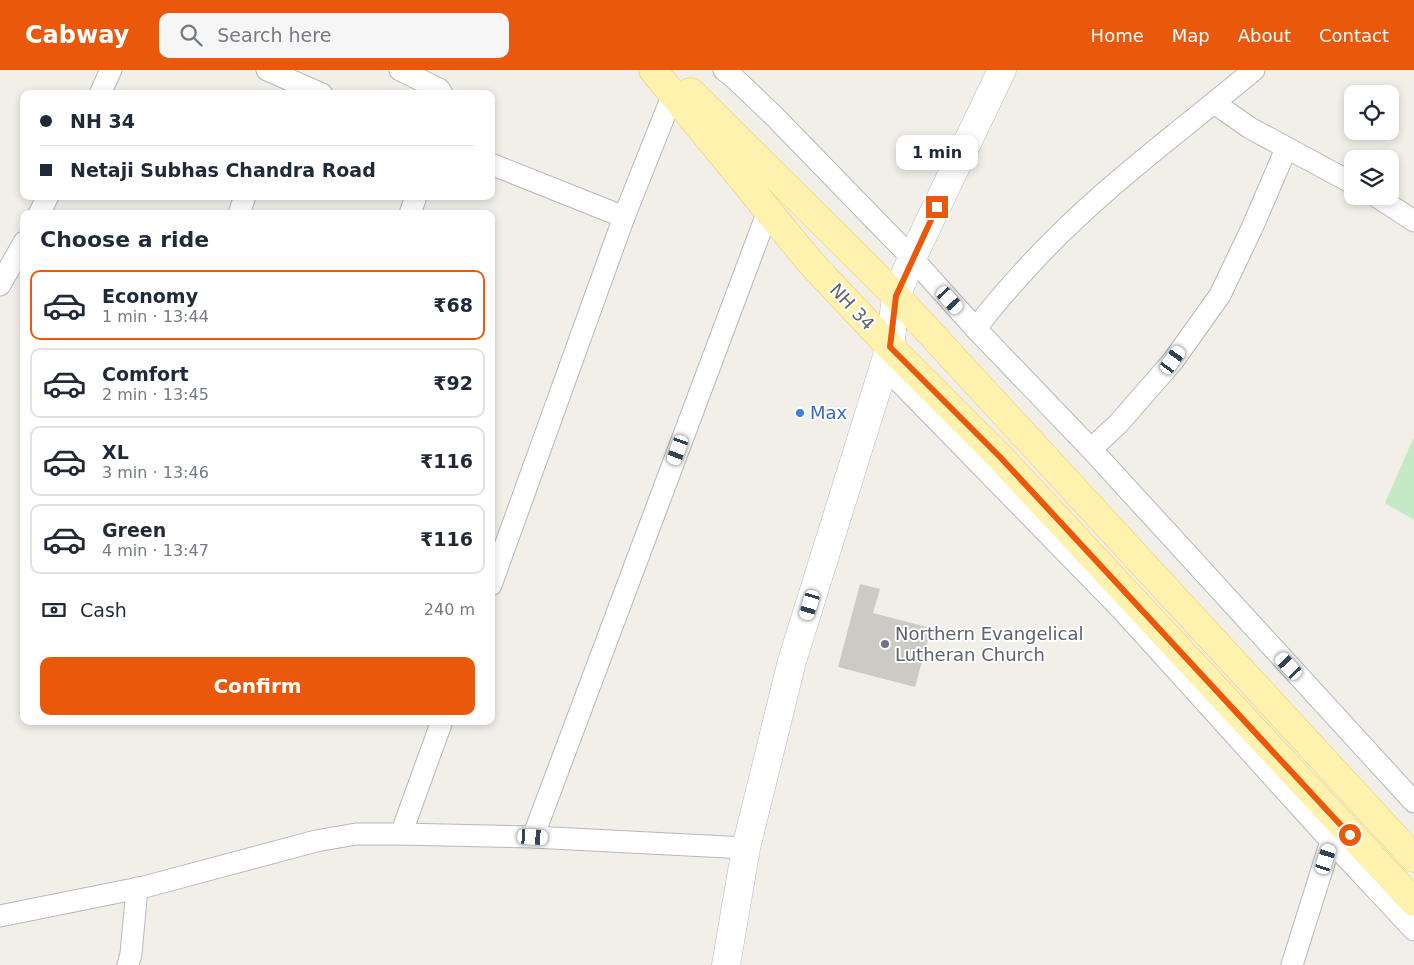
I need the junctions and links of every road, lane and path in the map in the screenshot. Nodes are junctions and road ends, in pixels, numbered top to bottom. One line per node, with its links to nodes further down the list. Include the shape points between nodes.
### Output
1 (111, 70): 10 (street)
2 (267, 70): 8 (street)
3 (400, 70): 12 (street)
4 (654, 70): 9 (main road, NH 34)
5 (724, 70): 22 (street, via 774,116)
6 (1002, 70): 22 (main road)
7 (1254, 70): 13 (street)
8 (287, 81): 11 (street)
9 (671, 82): 18 (main road, NH 34); 19 (street); 24 (main road)
10 (102, 90)
11 (311, 90)
12 (440, 90)
13 (1214, 103): 14 (street); 25 (street, via 1128,172 1053,239)
14 (1286, 149): 16 (street); 27 (street, via 1220,295 1173,360 1118,424)
15 (495, 166): 19 (street)
16 (1344, 179)
17 (1390, 205): 20 (street)
18 (768, 211): 26 (main road, NH 34); 32 (street)
19 (624, 217): 28 (street)
20 (1414, 221)
21 (20, 249): 23 (street)
22 (912, 258): 24 (main road); 25 (street)
23 (0, 285)
24 (896, 296): 26 (main road); 35 (main road)
25 (976, 329): 27 (street)
26 (887, 356): 33 (street); 34 (main road, via 792,661); 37 (main road, NH 34, via 1000,457)
27 (1091, 449): 30 (street)
28 (495, 574)
29 (441, 725): 31 (street)
30 (1414, 802)
31 (401, 834): 32 (street); 36 (street, via 356,834 316,841)
32 (533, 837): 34 (street)
33 (1331, 842): 39 (street); 42 (street)
34 (746, 848): 41 (main road)
35 (1414, 858)
36 (137, 888): 38 (street); 40 (street)
37 (1414, 902)
38 (0, 916)
39 (1414, 930)
40 (128, 965)
41 (726, 965)
42 (1292, 965)

